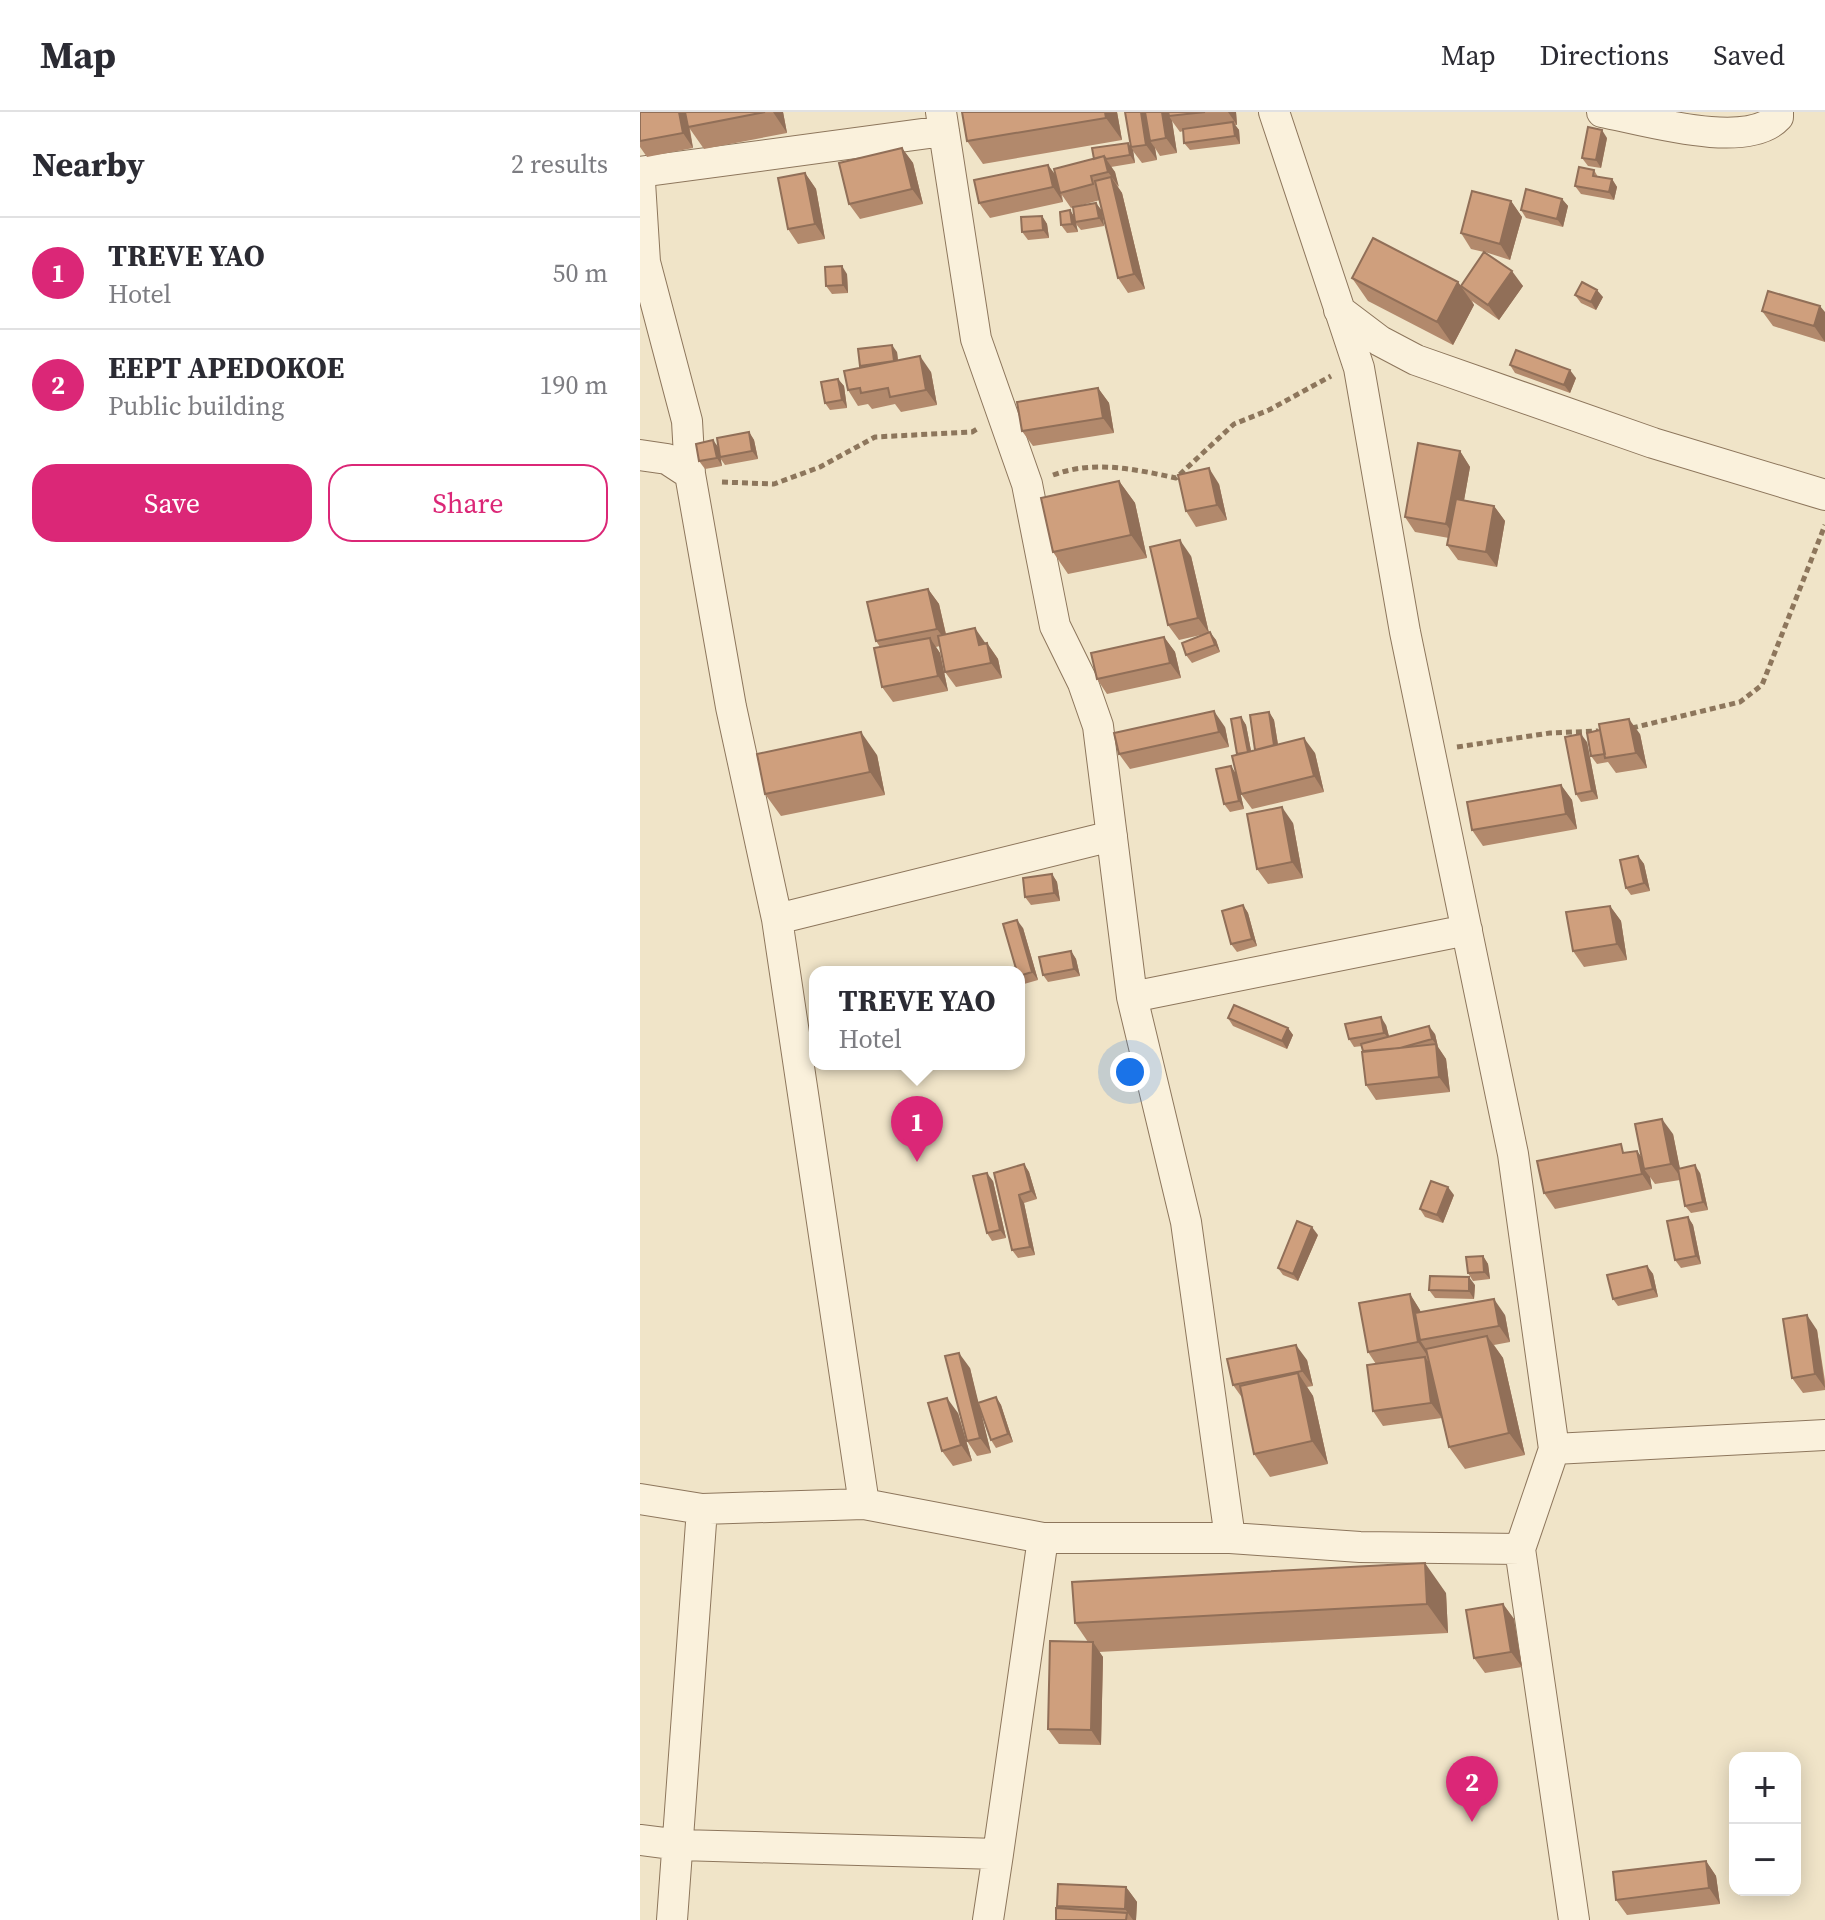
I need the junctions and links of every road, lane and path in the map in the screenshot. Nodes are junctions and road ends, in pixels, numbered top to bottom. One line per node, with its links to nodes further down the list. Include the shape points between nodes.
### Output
1 (1274, 112): 8 (street)
2 (1602, 112): 3 (street, via 1731,135 1769,127)
3 (1778, 112)
4 (942, 122): 5 (street); 10 (street, via 976,339)
5 (640, 172)
6 (640, 182): 7 (street)
7 (643, 262): 12 (street, via 687,421)
8 (1339, 310): 9 (street); 14 (street, via 1416,360 1653,443)
9 (1359, 368): 13 (path, via 1234,424 1176,478 1080,465); 18 (street)
10 (1005, 414): 12 (path, via 972,432 875,437 774,484 719,482); 13 (street)
11 (640, 455): 12 (street, via 667,459)
12 (690, 474): 20 (street, via 731,707)
13 (1027, 484): 19 (street, via 1055,626 1098,726)
14 (1825, 495)
15 (1825, 525): 16 (path, via 1762,685 1740,702)
16 (1621, 730)
17 (1607, 731): 18 (path, via 1550,733)
18 (1429, 751): 21 (street)
19 (1112, 836): 20 (street); 22 (street)
20 (777, 919): 26 (street)
21 (1467, 930): 22 (street); 24 (street, via 1513,1154)
22 (1132, 997): 29 (street, via 1186,1222)
23 (1825, 1435): 24 (street)
24 (1554, 1449): 30 (street)
25 (640, 1499): 27 (street)
26 (864, 1504): 27 (street); 28 (street)
27 (702, 1509): 32 (street)
28 (1043, 1538): 29 (street); 33 (street)
29 (1230, 1538): 30 (street, via 1360,1547)
30 (1520, 1549): 36 (street)
31 (640, 1840): 32 (street)
32 (680, 1845): 33 (street); 34 (street)
33 (998, 1854): 35 (street)
34 (672, 1920)
35 (988, 1920)
36 (1574, 1920)

